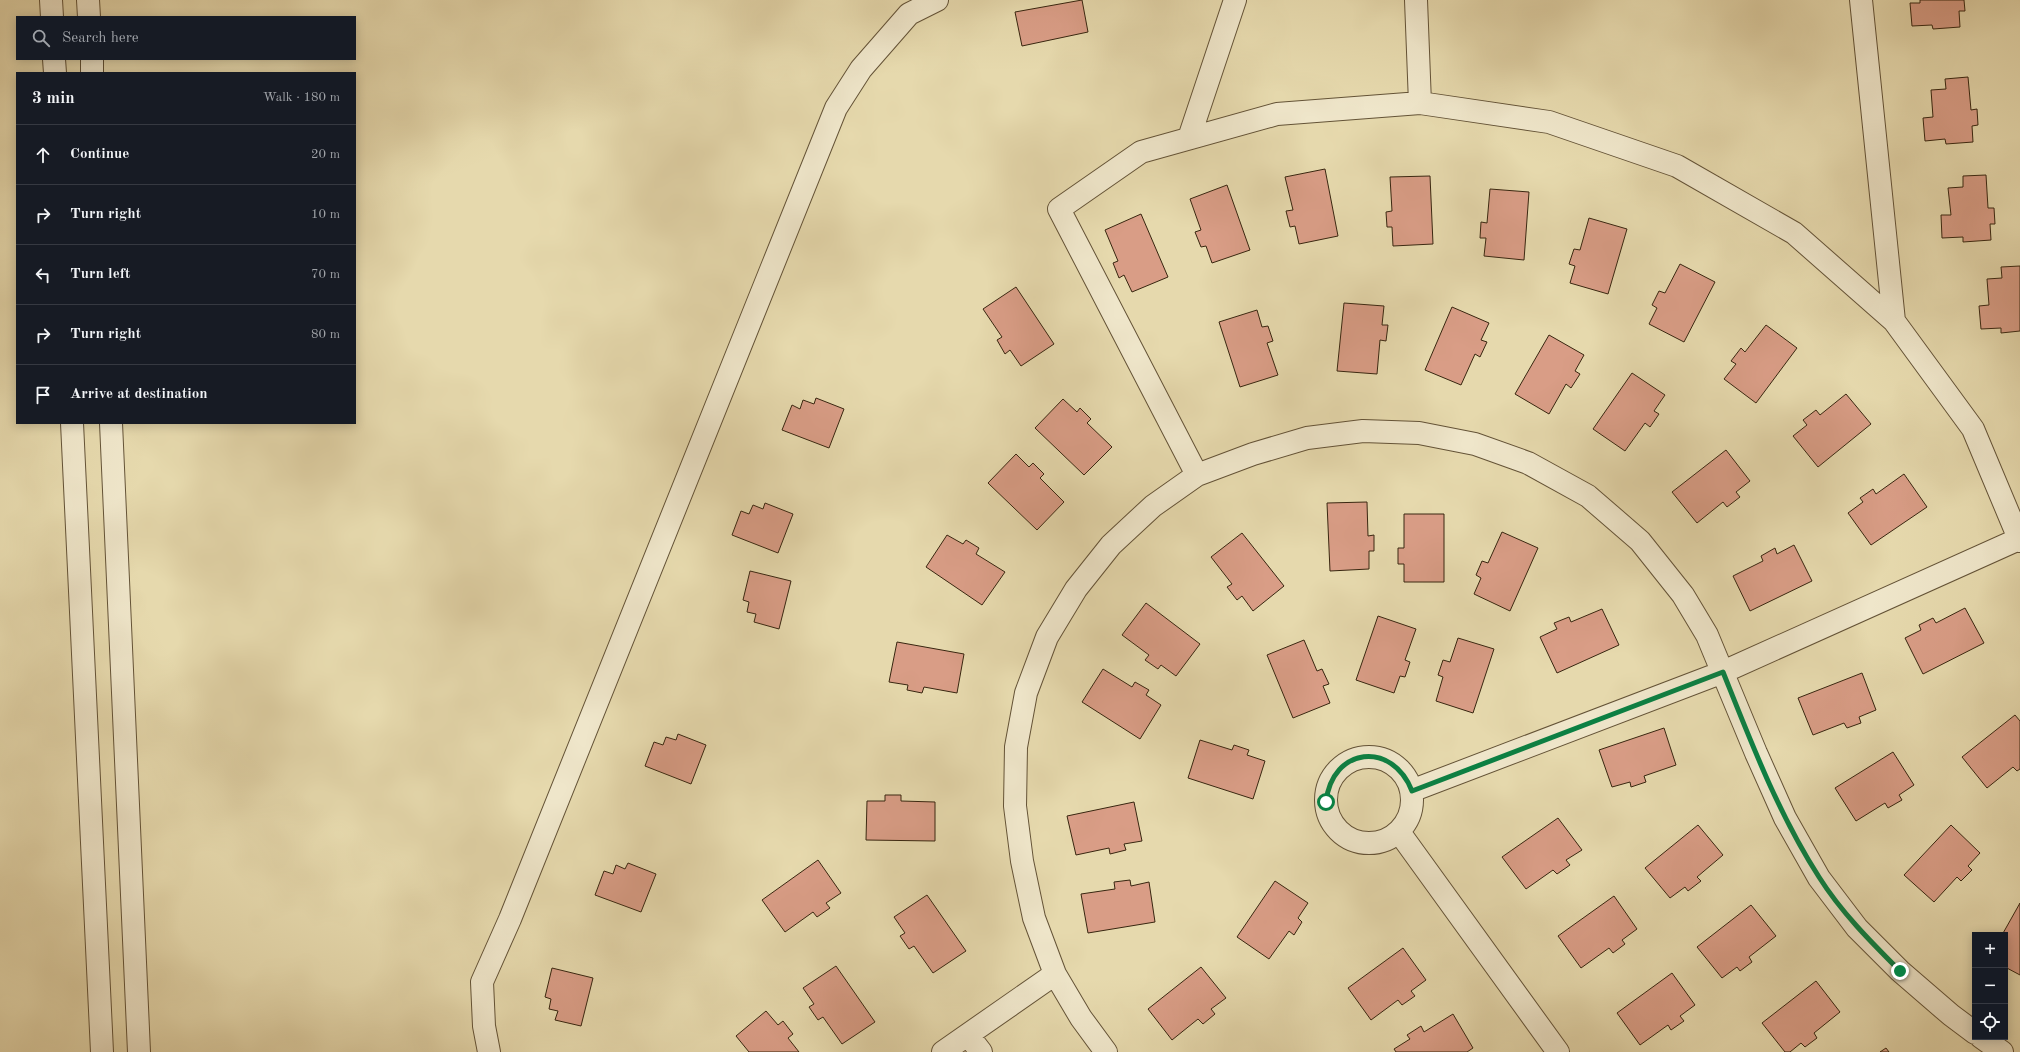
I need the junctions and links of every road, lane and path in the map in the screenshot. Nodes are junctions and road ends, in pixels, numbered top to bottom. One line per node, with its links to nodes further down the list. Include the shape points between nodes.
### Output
1 (51, 0): 7 (street)
2 (88, 0): 8 (street)
3 (937, 0): 29 (street, via 909,14 861,69 836,108 516,904 482,982 484,1026)
4 (1234, 0): 14 (street)
5 (1416, 0): 13 (street)
6 (1861, 0): 15 (street)
7 (52, 16)
8 (89, 16)
9 (54, 60): 11 (street)
10 (92, 60): 12 (street)
11 (55, 72)
12 (92, 72)
13 (1420, 103): 14 (street, via 1277,114); 15 (street, via 1549,122 1677,166 1794,233)
14 (1189, 138): 18 (street, via 1141,152 1059,209)
15 (1894, 321): 19 (street, via 1973,429)
16 (72, 424): 27 (street)
17 (111, 424): 28 (street)
18 (1198, 475): 20 (street, via 1252,454 1306,438 1363,431 1419,433 1475,444 1528,462 1588,496 1640,541 1683,595 1707,635); 23 (street, via 1153,506 1110,545 1076,589 1047,637 1026,693 1016,747 1015,806 1022,861 1034,918)
19 (2020, 540): 20 (street)
20 (1723, 672): 21 (street); 24 (street, via 1785,818 1819,878 1857,928 1900,971)
21 (1412, 791): 22 (street, via 1412,806); 22 (street, via 1396,766 1384,759 1369,757 1354,759 1342,766 1333,776 1328,788 1326,802 1329,815 1335,827 1346,836 1372,843)
22 (1399, 832): 33 (street)
23 (1056, 974): 25 (street); 32 (street, via 1081,1018)
24 (1972, 1031)
25 (968, 1035): 30 (street); 31 (street)
26 (1985, 1040): 34 (street)
27 (102, 1052)
28 (139, 1052)
29 (489, 1052)
30 (943, 1052)
31 (981, 1052)
32 (1106, 1052)
33 (1558, 1052)
34 (2002, 1052)

